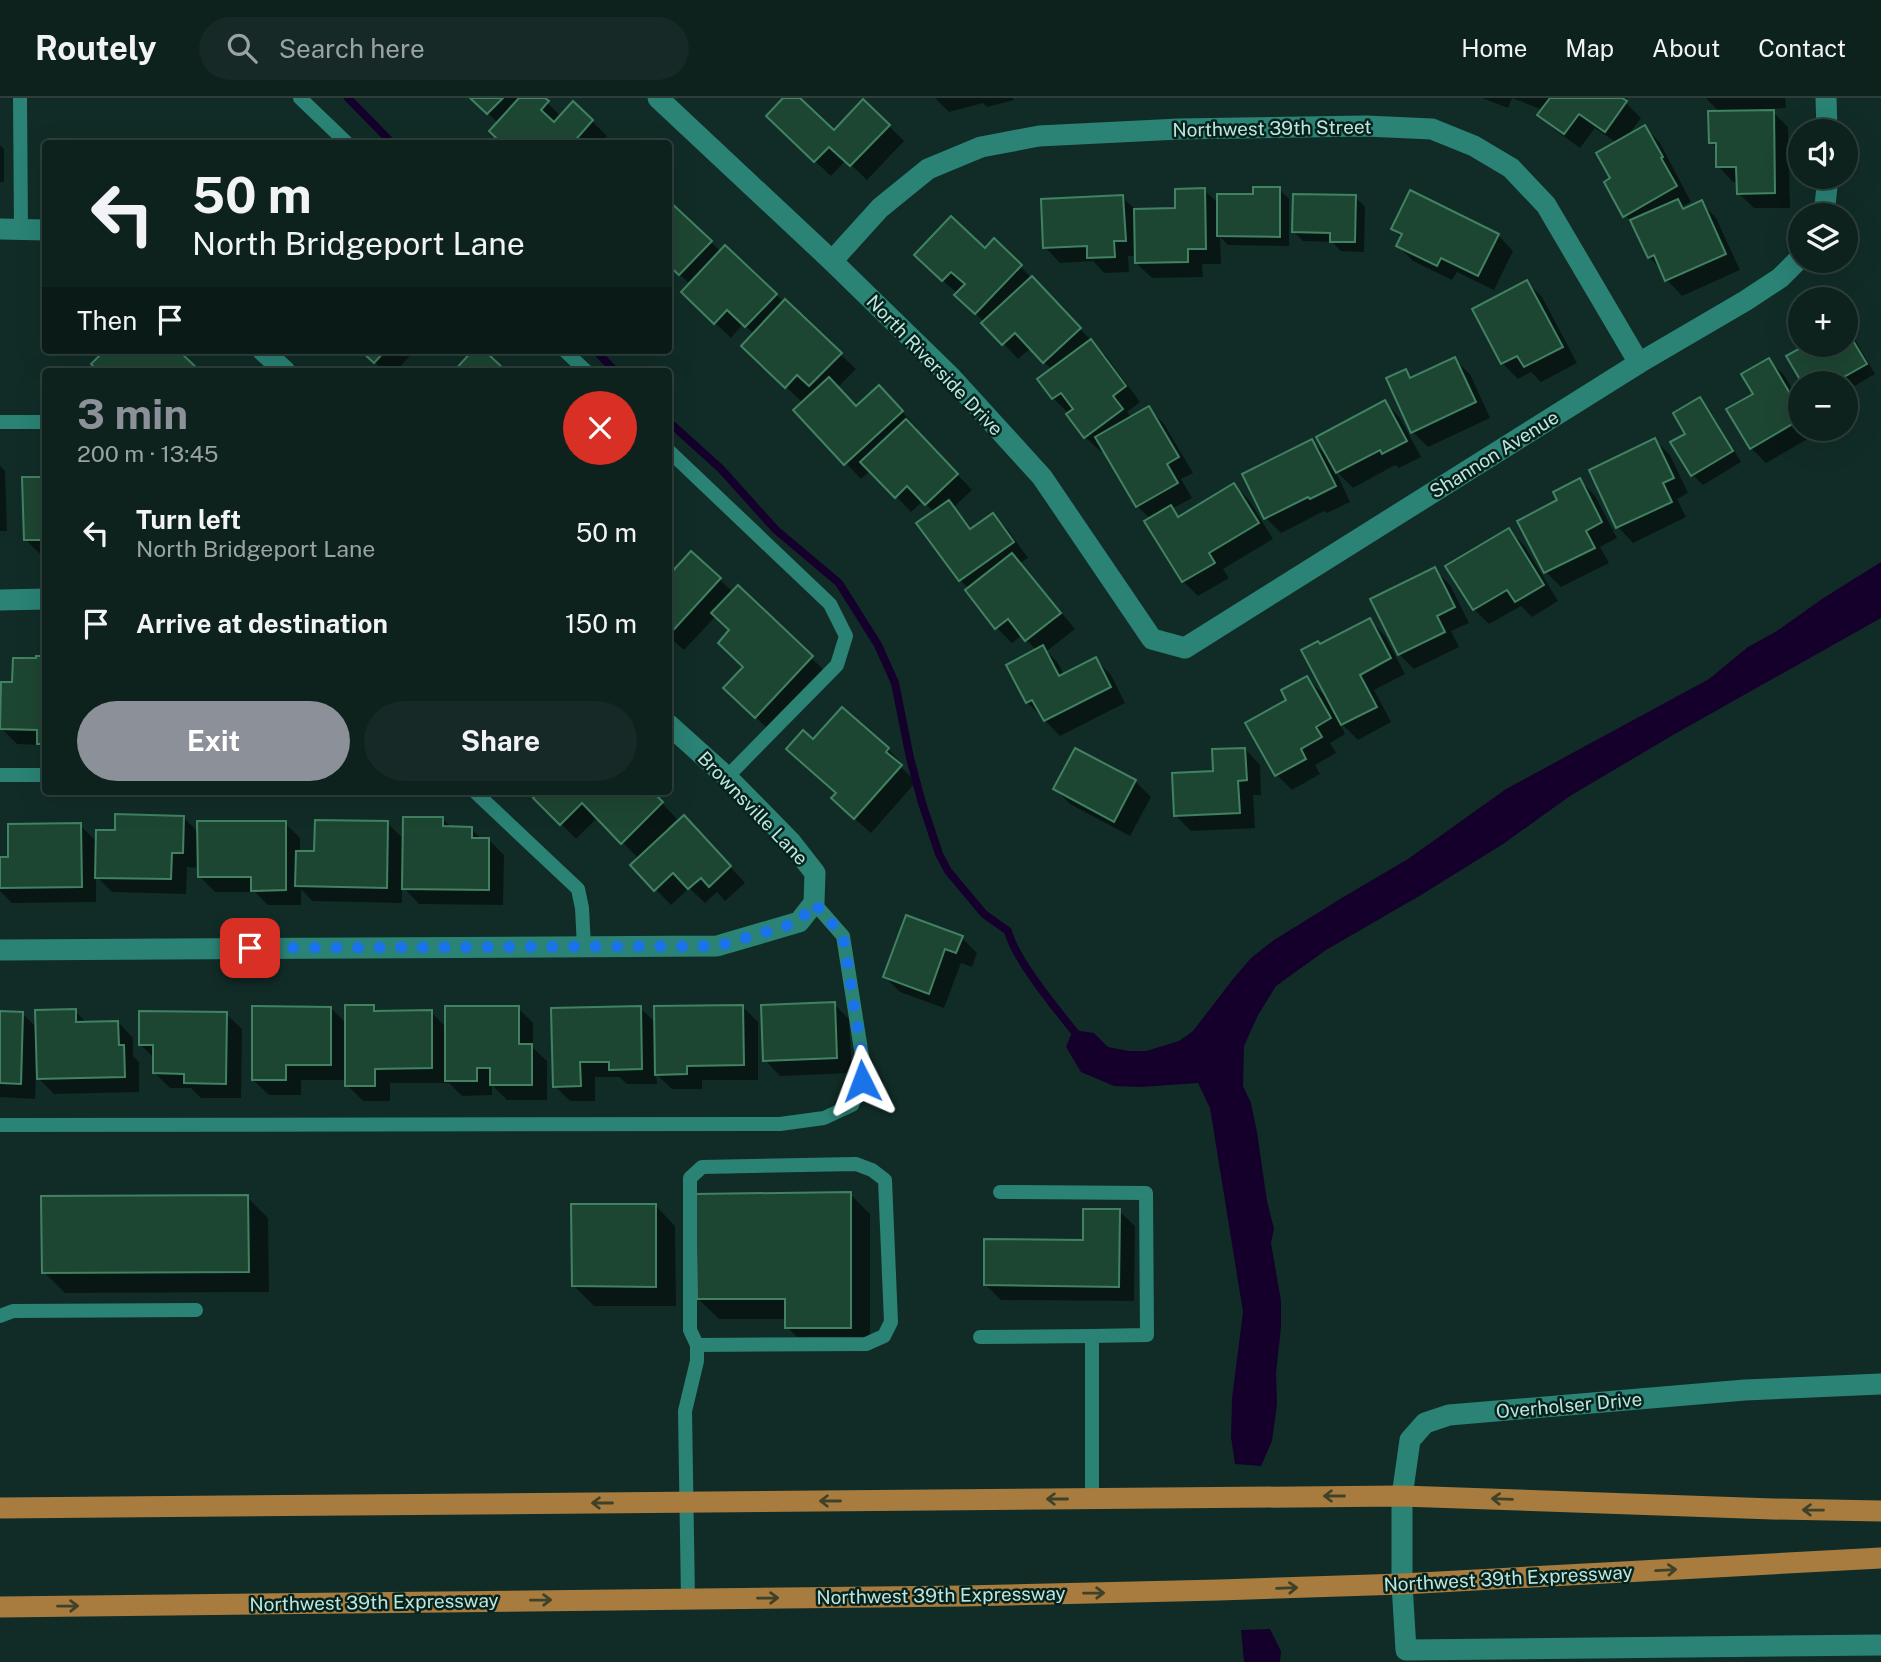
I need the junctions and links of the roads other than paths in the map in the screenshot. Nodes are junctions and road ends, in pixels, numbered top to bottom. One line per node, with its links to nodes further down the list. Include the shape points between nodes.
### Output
1 (20, 98): 7 (lane)
2 (300, 98): 6 (lane)
3 (658, 98): 9 (street, North Riverside Drive)
4 (1826, 98): 5 (street)
5 (1827, 119)
6 (344, 140)
7 (10, 229): 8 (street)
8 (42, 230)
9 (832, 261): 13 (street, Northwest 39th Street, via 880,208 928,169 981,147 1040,136 1165,130 1366,125 1432,130 1474,146 1511,168 1546,205); 21 (street, North Riverside Drive, via 951,377 1042,477 1152,639)
10 (1788, 270): 13 (street, Shannon Avenue)
11 (266, 354): 14 (street)
12 (568, 354): 15 (lane)
13 (1639, 363): 21 (street, Shannon Avenue)
14 (282, 368)
15 (583, 368)
16 (0, 422): 17 (lane)
17 (42, 422)
18 (672, 454): 25 (lane, via 830,604 846,636 837,665)
19 (42, 599): 20 (street)
20 (0, 600)
21 (1185, 648)
22 (672, 728): 25 (street, Brownsville Lane)
23 (0, 775): 24 (lane)
24 (42, 775)
25 (727, 778): 27 (street, Brownsville Lane, via 815,873)
26 (478, 795): 28 (lane, via 578,889)
27 (814, 903): 28 (street, via 799,922 718,946); 30 (lane, via 843,936 862,1056 862,1081 852,1105 824,1118 780,1124)
28 (584, 947): 29 (street)
29 (0, 950)
30 (0, 1125)
31 (1000, 1192): 34 (lane, via 1146,1193 1147,1335)
32 (196, 1310): 33 (lane, via 13,1311)
33 (0, 1316)
34 (1092, 1336): 35 (lane); 39 (lane)
35 (980, 1337)
36 (697, 1345): 36 (lane, via 866,1345 884,1336 891,1322 885,1180 856,1164 702,1167 690,1178 690,1330); 40 (lane, via 685,1410)
37 (1881, 1384): 38 (street, Overholser Drive, via 1745,1390 1449,1415 1425,1423 1410,1440)
38 (1402, 1496): 39 (highway, one-way to 39); 42 (highway, one-way to 38); 44 (street, Overholser Drive)
39 (1092, 1499): 40 (highway, one-way to 40)
40 (686, 1502): 41 (highway, one-way to 41); 45 (lane)
41 (0, 1508)
42 (1881, 1511)
43 (1881, 1558): 44 (highway, Northwest 39th Expressway, one-way to 43)
44 (1402, 1584): 45 (highway, Northwest 39th Expressway, one-way to 44); 47 (street, Overholser Drive, via 1406,1650)
45 (688, 1599): 46 (highway, Northwest 39th Expressway, one-way to 45)
46 (0, 1606)
47 (1881, 1644)

